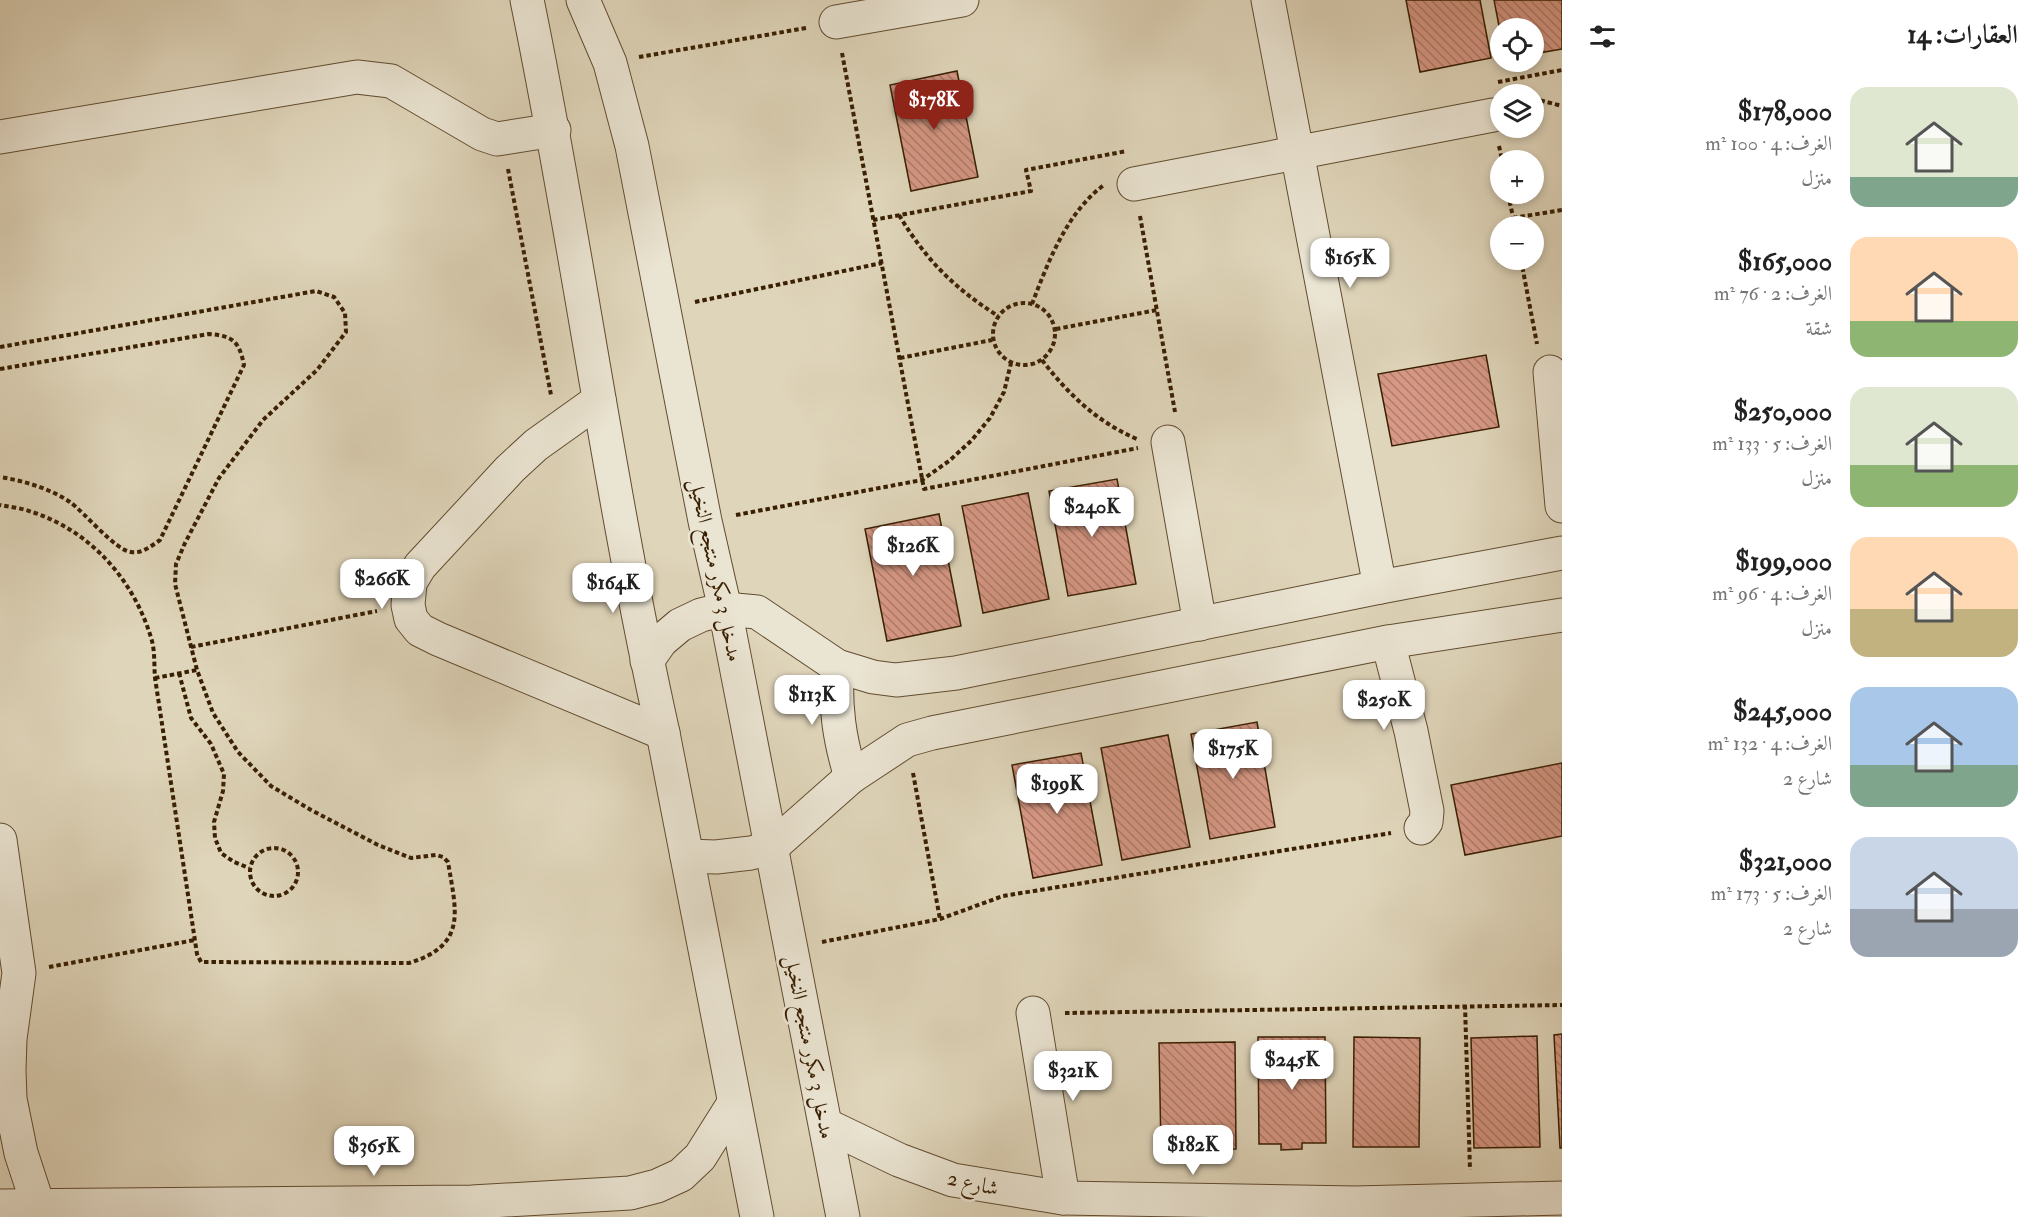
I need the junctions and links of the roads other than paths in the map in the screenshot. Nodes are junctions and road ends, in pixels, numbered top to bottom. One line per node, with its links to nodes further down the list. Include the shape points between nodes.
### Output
1 (527, 0): 7 (street)
2 (583, 0): 17 (street, مدخل 3 مكرر منتجع النخيل, via 610,63 632,146)
3 (962, 0): 5 (street)
4 (1268, 0): 9 (street)
5 (836, 22)
6 (1490, 116): 9 (street)
7 (554, 130): 8 (street, via 497,139 391,81 357,77); 12 (street)
8 (0, 137)
9 (1298, 152): 10 (street); 16 (street)
10 (1133, 178)
11 (1550, 372): 14 (street)
12 (599, 400): 21 (street); 23 (street, via 557,428 510,469 420,566 410,583 408,605 411,619 420,630)
13 (1160, 444): 19 (street)
14 (1562, 506)
15 (1562, 553): 16 (street)
16 (1380, 587): 19 (street)
17 (725, 609): 21 (street, via 680,626 661,641); 22 (street, via 758,612); 27 (street, مدخل 3 مكرر منتجع النخيل)
18 (1562, 615): 20 (street)
19 (1200, 624): 22 (street, via 956,674 896,680 873,678)
20 (1388, 642): 24 (street, via 932,733 907,740); 25 (street, via 1427,811)
21 (647, 661): 23 (street)
22 (837, 666): 24 (street, via 838,724)
23 (663, 733): 28 (street)
24 (851, 777): 27 (street)
25 (1421, 828)
26 (0, 840): 34 (street, via 19,973 10,1039 10,1099 21,1153)
27 (772, 847): 28 (street, via 716,857); 31 (street, مدخل 3 مكرر منتجع النخيل)
28 (687, 856): 30 (street)
29 (1033, 1013): 32 (street)
30 (734, 1103): 36 (street, via 700,1156 681,1174 657,1186); 37 (street)
31 (826, 1125): 32 (street, شارع 2, via 899,1160 953,1180); 38 (street, مدخل 3 مكرر منتجع النخيل)
32 (1063, 1198): 33 (street, شارع 2, via 1254,1203)
33 (1562, 1198)
34 (38, 1205): 35 (street); 36 (street)
35 (0, 1206)
36 (472, 1209)
37 (757, 1217)
38 (843, 1217)

